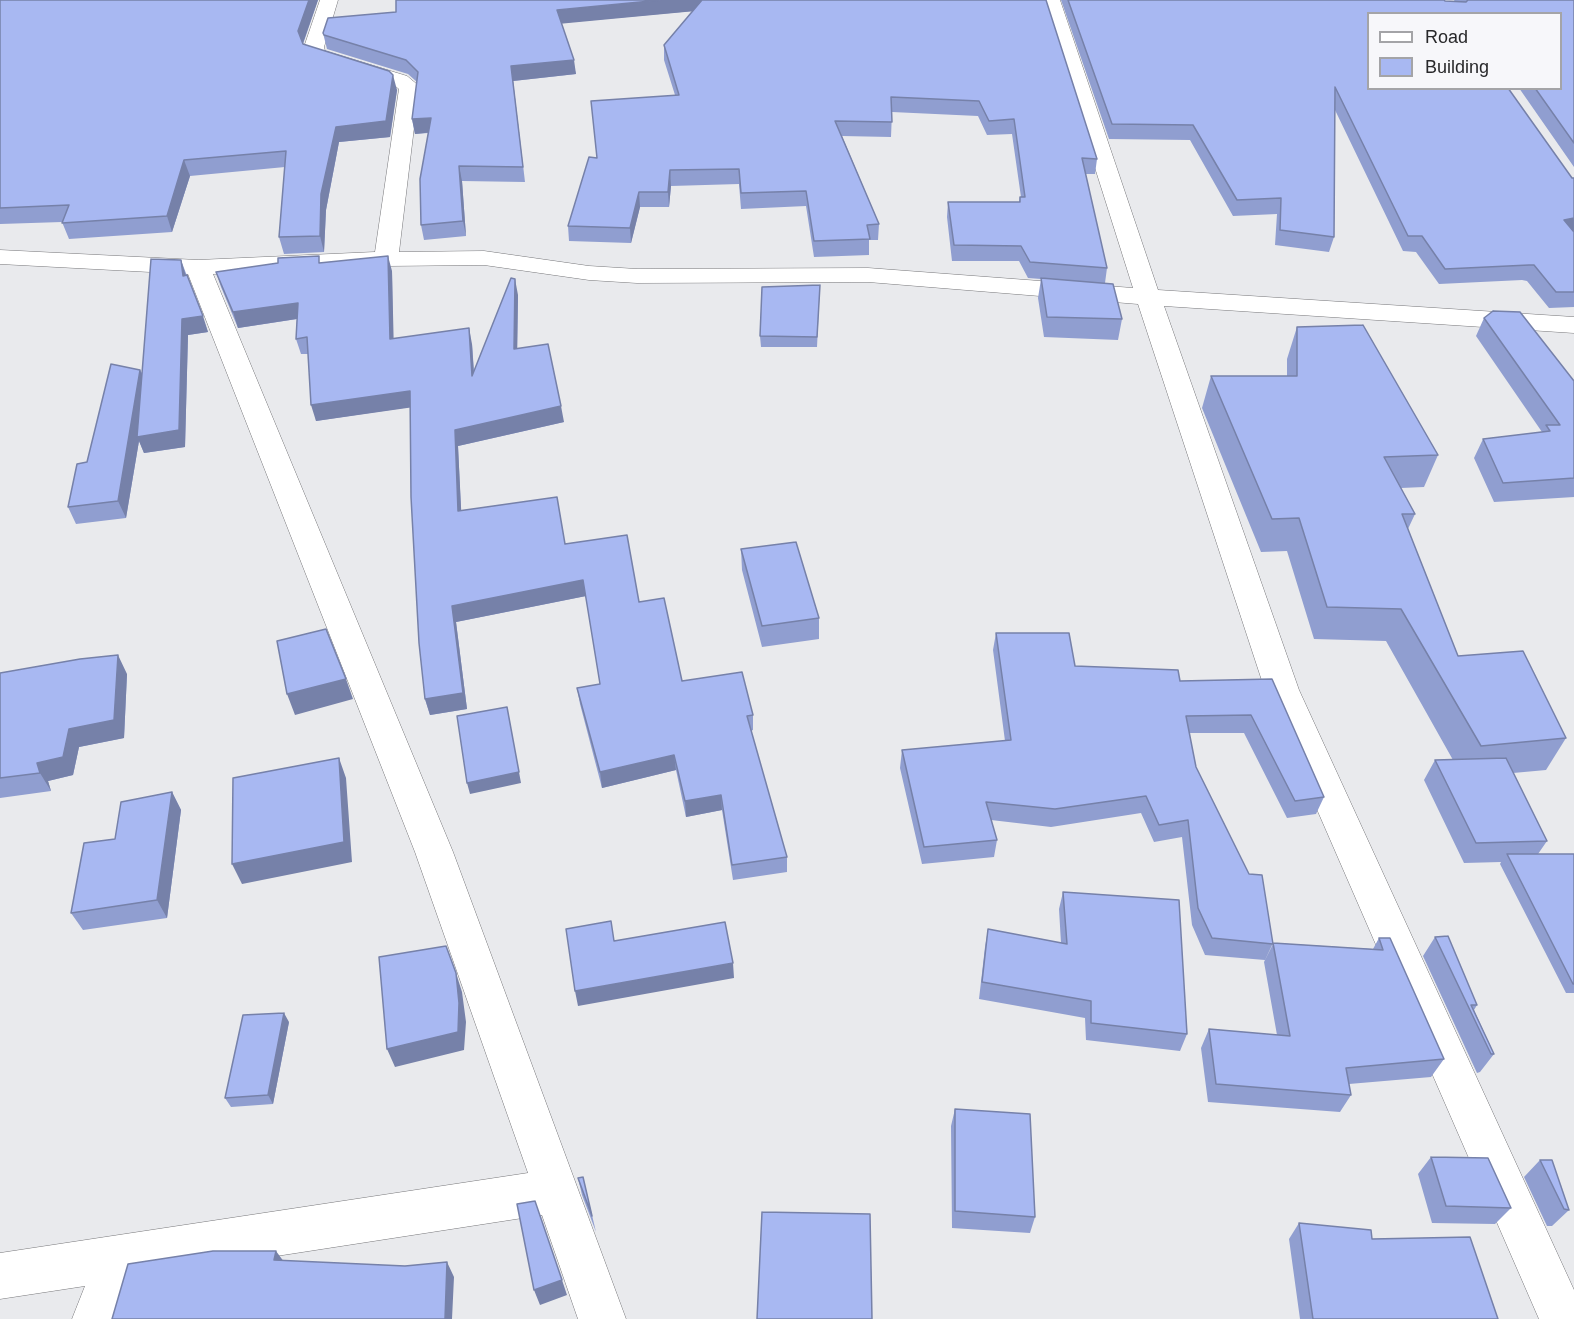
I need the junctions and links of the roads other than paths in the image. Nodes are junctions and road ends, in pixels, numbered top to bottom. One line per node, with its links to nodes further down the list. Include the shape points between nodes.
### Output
1 (329, 0): 4 (street, via 314,47 316,54 409,86)
2 (1051, 0): 6 (street)
3 (0, 257): 5 (street)
4 (386, 259): 5 (street); 6 (street, via 484,258 637,276 868,275)
5 (198, 267): 8 (street, via 434,852)
6 (1148, 297): 7 (street); 13 (street, via 1282,690)
7 (1574, 325)
8 (556, 1191): 9 (street); 12 (street)
9 (118, 1258): 10 (street); 11 (street)
10 (0, 1276)
11 (96, 1319)
12 (602, 1319)
13 (1563, 1319)

